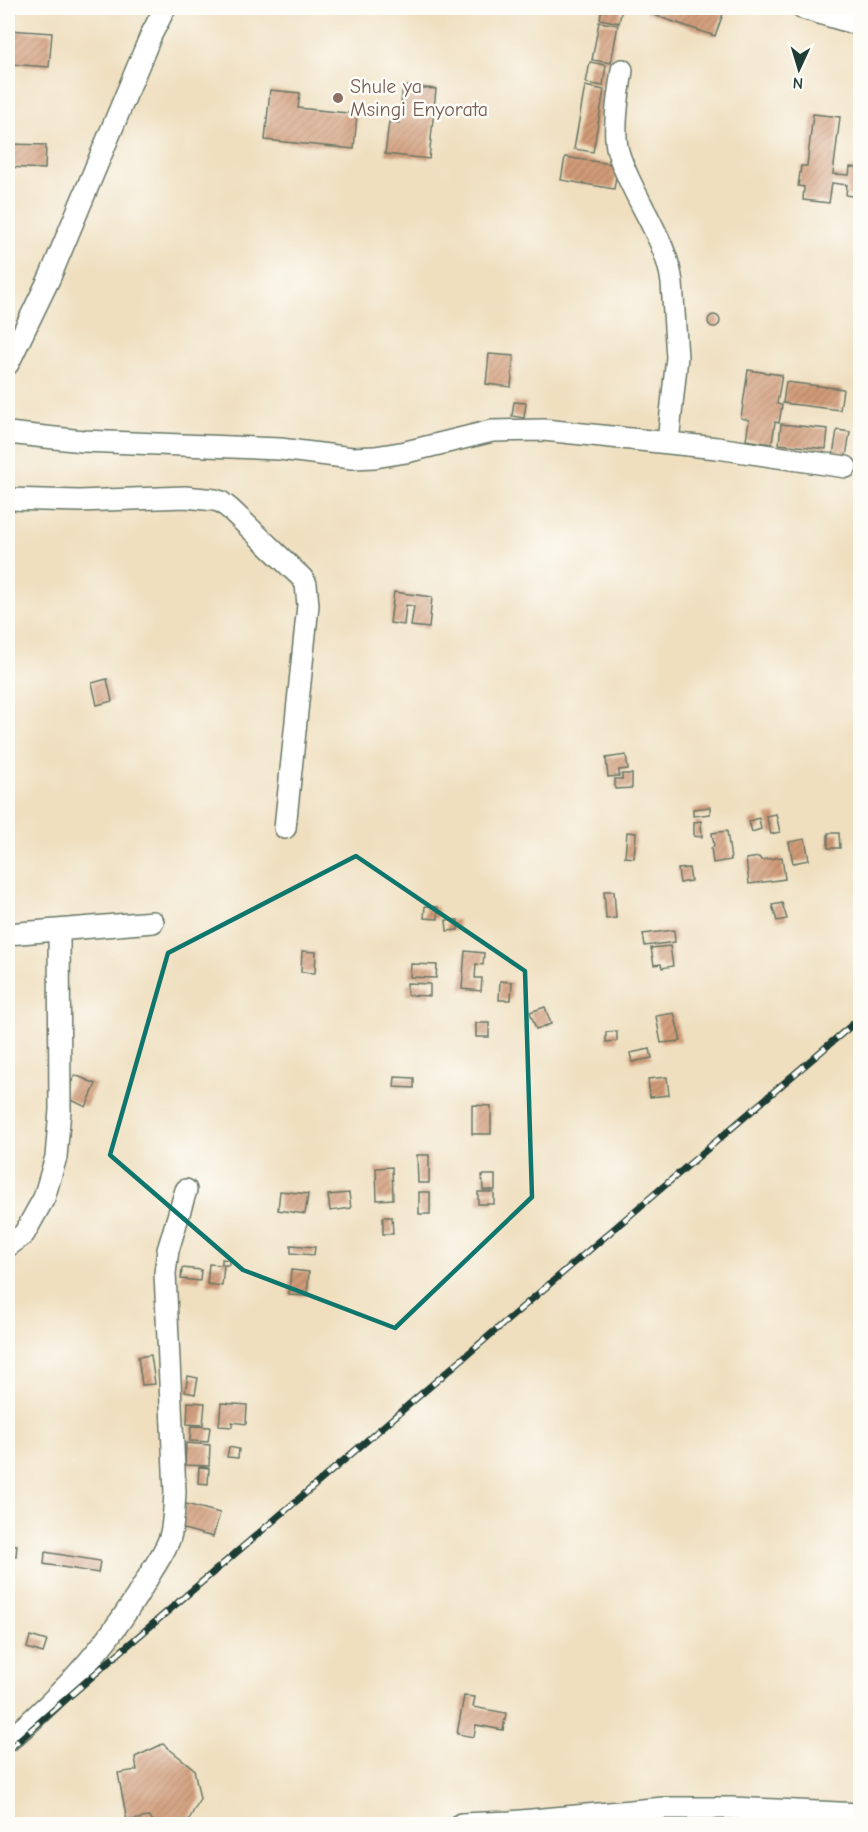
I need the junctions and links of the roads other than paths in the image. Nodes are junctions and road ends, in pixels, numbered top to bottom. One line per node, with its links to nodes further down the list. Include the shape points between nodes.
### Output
1 (165, 8): 5 (street, via 50,277)
2 (802, 8): 3 (street)
3 (861, 25)
4 (622, 70): 7 (street, via 617,150 661,245 672,283 677,357)
5 (8, 364)
6 (8, 433): 7 (street, via 83,441 280,449 352,458 406,452 510,430)
7 (668, 442): 8 (street)
8 (846, 467)
9 (8, 500): 10 (street, via 215,500 230,509 302,578 308,605)
10 (285, 828)
11 (153, 922): 12 (street)
12 (59, 930): 13 (street); 15 (street, via 60,1110 56,1157 44,1198 24,1234)
13 (8, 934)
14 (186, 1190): 16 (street, via 165,1273 175,1492 169,1540 123,1618 100,1648)
15 (8, 1246)
16 (8, 1741)
17 (861, 1814): 18 (street, via 664,1808)
18 (461, 1824)

